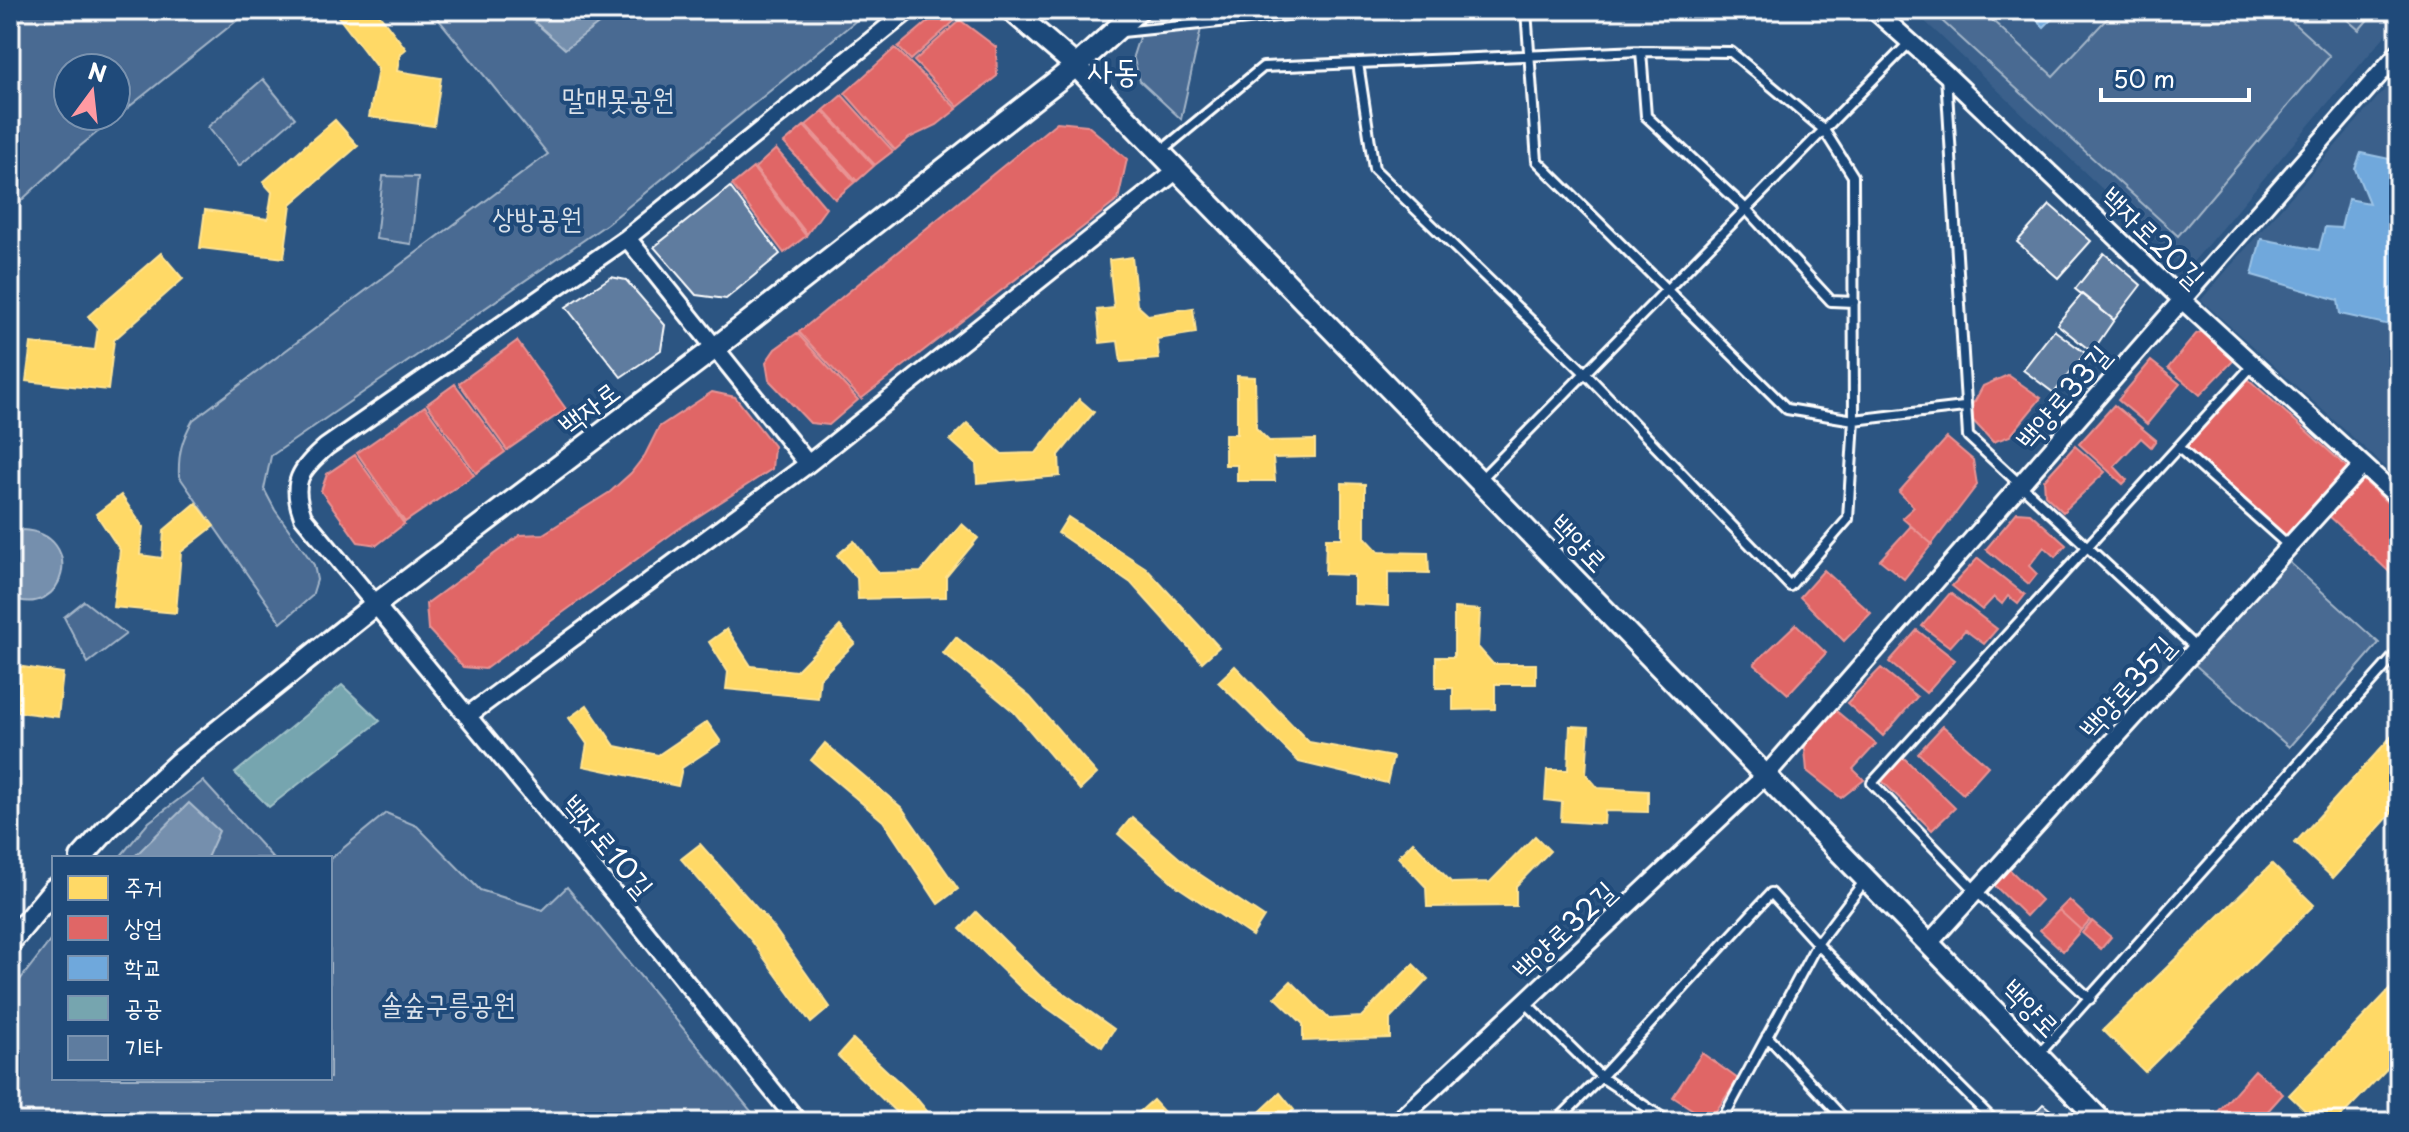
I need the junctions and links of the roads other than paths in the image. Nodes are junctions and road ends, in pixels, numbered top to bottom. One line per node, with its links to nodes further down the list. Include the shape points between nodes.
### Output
1 (909, 10): 19 (street, 백자로10길)
2 (1011, 10): 13 (street, 백양로)
3 (1138, 10): 7 (street, 백자로)
4 (1336, 10): 7 (lane)
5 (1526, 10): 11 (lane)
6 (1874, 10): 8 (street, 백자로20길)
7 (1112, 33): 13 (street, 백자로)
8 (1910, 42): 14 (street, 백자로20길); 15 (lane)
9 (1641, 51): 11 (lane); 15 (lane, via 1731,52); 18 (lane, via 1646,116)
10 (2399, 52): 21 (street, 백양로33길)
11 (1529, 56): 12 (lane); 20 (lane, via 1537,161)
12 (1358, 63): 16 (lane, via 1263,67); 25 (lane, via 1374,169)
13 (1076, 66): 16 (street, 백양로); 23 (street, 백자로)
14 (1946, 74): 21 (street, 백자로20길); 26 (lane)
15 (1824, 130): 18 (lane); 22 (lane, via 1853,176)
16 (1160, 152): 17 (street, 백양로)
17 (1177, 170): 29 (street); 31 (street, 백양로)
18 (1746, 209): 20 (lane); 22 (lane, via 1831,301)
19 (627, 238): 23 (street); 36 (street, 백자로10길, via 305,465 296,498 303,517)
20 (1668, 289): 25 (lane); 27 (lane, via 1787,409)
21 (2182, 300): 24 (street, 백자로20길); 32 (street, 백양로33길)
22 (1854, 302): 27 (lane)
23 (715, 348): 29 (street); 36 (street, 백자로)
24 (2253, 365): 28 (lane); 30 (street, 백자로20길)
25 (1585, 373): 27 (lane, via 1790,586 1848,519); 31 (lane)
26 (1964, 407): 27 (lane); 32 (lane, via 1968,436)
27 (1854, 420)
28 (2178, 447): 34 (lane); 35 (lane)
29 (808, 464): 39 (street)
30 (2363, 465): 33 (street, 백자로20길); 34 (street, 백양로35길)
31 (1479, 481): 40 (street, 백양로)
32 (2021, 485): 35 (lane); 40 (street, 백양로33길)
33 (2399, 498)
34 (2289, 546): 37 (street, 백양로35길)
35 (2087, 547): 37 (lane); 44 (lane, via 1872,783)
36 (375, 605): 39 (street, 백자로10길); 41 (street, 백자로, via 178,763)
37 (2196, 648): 44 (street, 백양로35길)
38 (2399, 651): 48 (lane)
39 (467, 716): 53 (street, 백자로10길)
40 (1766, 775): 42 (street, 백양로); 49 (street, 백양로32길)
41 (83, 856)
42 (1866, 879): 46 (street, 백양로); 47 (lane)
43 (52, 891): 45 (street)
44 (1976, 891): 46 (street, 백양로35길); 48 (lane)
45 (10, 942)
46 (1929, 943): 51 (street, 백양로)
47 (1817, 944): 50 (lane); 52 (lane, via 1771,893); 59 (lane)
48 (2090, 999): 51 (lane)
49 (1525, 1002): 52 (lane); 54 (street, 백양로32길)
50 (1767, 1036): 57 (lane); 58 (lane)
51 (2038, 1055): 60 (street, 백양로)
52 (1601, 1077): 55 (lane); 56 (lane)
53 (798, 1122)
54 (1397, 1122)
55 (1556, 1122)
56 (1669, 1122)
57 (1721, 1122)
58 (1847, 1122)
59 (1995, 1122)
60 (2102, 1122)

